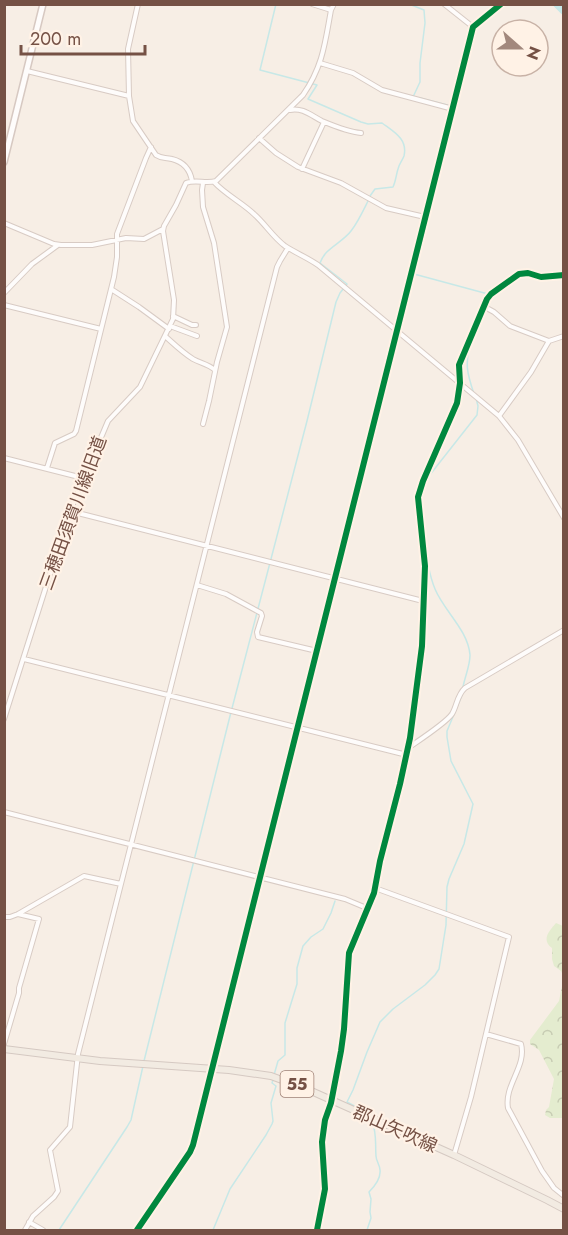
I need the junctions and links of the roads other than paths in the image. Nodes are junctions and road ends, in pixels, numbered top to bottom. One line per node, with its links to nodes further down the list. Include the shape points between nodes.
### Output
1 (43, 4): 10 (main road)
2 (138, 4): 11 (street, via 128,49)
3 (334, 4): 7 (street)
4 (444, 4): 8 (street)
5 (501, 4): 8 (street)
6 (315, 5): 7 (street)
7 (331, 10): 9 (street)
8 (473, 27): 12 (street)
9 (320, 63): 12 (street, via 352,73 382,90); 13 (street, via 313,80)
10 (27, 72): 11 (street); 18 (main road)
11 (129, 96): 17 (street, via 133,121)
12 (453, 109): 23 (street)
13 (289, 110): 14 (street, via 299,109); 16 (street)
14 (324, 122): 15 (street); 19 (street)
15 (361, 133)
16 (260, 138): 19 (street); 21 (street)
17 (151, 147): 20 (street, via 159,157 184,164); 26 (street)
18 (4, 162)
19 (302, 169): 23 (street, via 341,183 386,208)
20 (192, 181): 22 (street); 25 (street, via 184,185)
21 (213, 182): 22 (street); 28 (street, via 253,213)
22 (203, 183): 43 (street, via 203,207 214,243 227,327)
23 (425, 217): 38 (street)
24 (4, 223): 27 (street)
25 (163, 229): 26 (street, via 144,239); 34 (street, 三穂田須賀川線旧道)
26 (117, 241): 27 (street); 30 (street)
27 (58, 245): 31 (street)
28 (288, 248): 38 (street, via 318,265); 52 (street, via 277,267)
29 (564, 275): 33 (street, via 519,274 491,294)
30 (111, 289): 36 (street); 37 (street)
31 (4, 292)
32 (4, 305): 37 (street)
33 (483, 306): 42 (street, via 514,328); 44 (street, via 459,365)
34 (174, 316): 35 (street); 36 (street, 三穂田須賀川線旧道)
35 (196, 325)
36 (169, 328): 39 (street, 三穂田須賀川線旧道); 40 (street)
37 (101, 329): 48 (street, via 76,431 56,443)
38 (398, 330): 44 (street); 53 (street)
39 (165, 336): 43 (street, via 186,354); 49 (street, 三穂田須賀川線旧道, via 137,391 108,421)
40 (197, 336)
41 (564, 336): 42 (street)
42 (549, 341): 45 (street)
43 (215, 370): 46 (street)
44 (460, 383): 45 (street); 55 (street, via 457,403 418,497 425,557)
45 (500, 416): 51 (street)
46 (203, 424)
47 (4, 458): 48 (street)
48 (46, 468): 49 (street)
49 (84, 478): 50 (street, 三穂田須賀川線旧道)
50 (70, 511): 52 (street); 58 (street, 三穂田須賀川線旧道)
51 (564, 518)
52 (207, 546): 53 (street); 54 (street)
53 (334, 579): 55 (street); 57 (street)
54 (197, 585): 57 (street, via 226,594 261,613 258,637); 59 (street)
55 (423, 601): 62 (street, via 422,646)
56 (564, 630): 62 (street, via 461,691 452,714)
57 (317, 651): 61 (street)
58 (24, 659): 59 (street); 60 (street, 三穂田須賀川線旧道)
59 (169, 695): 61 (street); 65 (street)
60 (4, 719)
61 (297, 728): 63 (street); 66 (street)
62 (408, 748): 63 (street)
63 (407, 755): 68 (street)
64 (4, 812): 65 (street)
65 (131, 844): 66 (street); 67 (street)
66 (259, 877): 69 (street); 76 (street)
67 (121, 884): 70 (street, via 84,876); 75 (street)
68 (375, 888): 69 (street); 72 (street, via 509,937)
69 (369, 909): 77 (street, via 350,953 344,1029)
70 (18, 915): 71 (street); 73 (street, via 39,919)
71 (4, 917)
72 (486, 1034): 78 (street); 79 (street, via 521,1044 508,1107 542,1171)
73 (4, 1044)
74 (4, 1049): 75 (main road, 郡山矢吹線 / 55)
75 (78, 1058): 76 (main road, 郡山矢吹線 / 55); 81 (street, via 70,1127 50,1150 58,1191)
76 (211, 1069): 77 (main road, 郡山矢吹線 / 55, via 271,1076); 84 (street, via 190,1152)
77 (332, 1100): 78 (main road, 郡山矢吹線 / 55); 85 (street, via 322,1142 325,1189)
78 (454, 1155): 80 (main road, 郡山矢吹線 / 55)
79 (564, 1196)
80 (564, 1209)
81 (29, 1222): 82 (street); 83 (street)
82 (25, 1230)
83 (43, 1230)
84 (137, 1230)
85 (317, 1230)

